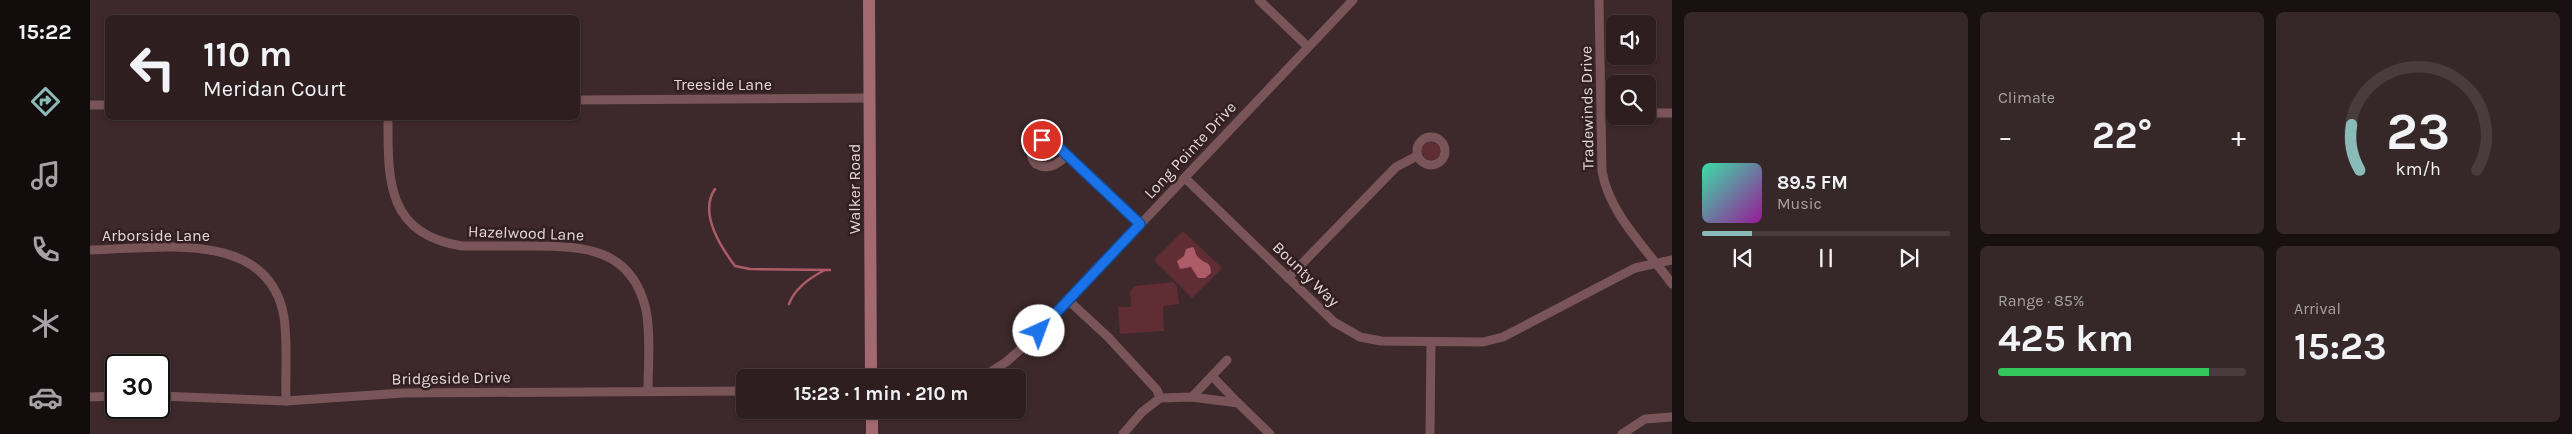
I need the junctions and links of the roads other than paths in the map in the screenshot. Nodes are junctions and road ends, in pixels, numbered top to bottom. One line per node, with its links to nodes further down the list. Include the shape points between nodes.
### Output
1 (869, 0): 6 (street, Walker Road)
2 (1259, 0): 5 (street)
3 (1353, 0): 5 (street, Long Pointe Drive)
4 (1599, 0): 12 (street, Tradewinds Drive)
5 (1308, 47): 17 (street, Long Pointe Drive)
6 (870, 98): 7 (street, Treeside Lane); 27 (street, Walker Road)
7 (580, 100)
8 (90, 105): 9 (street)
9 (105, 105)
10 (1656, 113): 11 (street)
11 (1672, 113)
12 (1601, 114): 13 (street); 21 (street, Tradewinds Drive, via 1604,185 1617,210)
13 (1606, 114)
14 (388, 120): 30 (street, Hazelwood Lane, via 391,187 403,213 423,232 448,244 462,246 580,247 607,256 628,274 640,292 646,312)
15 (1067, 156): 18 (street)
16 (1417, 156): 22 (street, via 1396,167)
17 (1185, 178): 18 (street, Long Pointe Drive); 22 (street, Bounty Way)
18 (1140, 224): 24 (street, Long Pointe Drive)
19 (90, 250): 37 (street, Arborside Lane, via 199,248 232,254 244,260 266,278 280,302 285,330)
20 (1672, 260): 21 (street, Bounty Way)
21 (1656, 262): 23 (street, Tradewinds Drive); 25 (street, Bounty Way, via 1635,268 1504,337 1483,342)
22 (1288, 278): 25 (street, Bounty Way, via 1334,322 1360,337)
23 (1672, 284)
24 (1068, 300): 28 (street, Long Pointe Drive, via 1017,353); 36 (street, via 1152,382)
25 (1430, 342): 44 (street)
26 (1227, 360): 29 (street)
27 (871, 369)
28 (994, 369)
29 (1212, 376): 35 (street); 38 (street)
30 (648, 391): 31 (street, Bridgeside Drive); 37 (street, Bridgeside Drive, via 403,394)
31 (736, 391)
32 (105, 396): 34 (street)
33 (170, 396): 37 (street, Bridgeside Drive)
34 (90, 397)
35 (1192, 397): 36 (street); 38 (street)
36 (1160, 398): 42 (street, via 1142,412)
37 (286, 401)
38 (1238, 403): 43 (street)
39 (1672, 417): 45 (street, via 1645,419)
40 (872, 419): 41 (street)
41 (872, 434)
42 (1123, 434)
43 (1270, 434)
44 (1430, 434)
45 (1622, 434)

